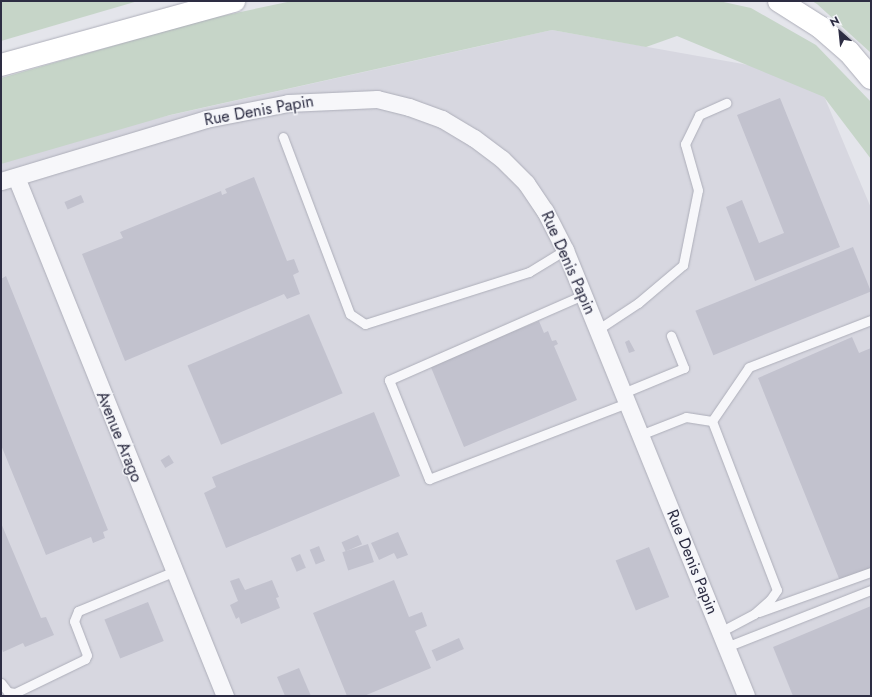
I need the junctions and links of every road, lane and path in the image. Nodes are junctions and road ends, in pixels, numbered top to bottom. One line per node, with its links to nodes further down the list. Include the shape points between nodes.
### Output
1 (200, 1): 5 (highway)
2 (234, 1): 6 (highway)
3 (770, 1): 4 (highway)
4 (785, 5): 7 (highway, via 820,28 849,52)
5 (1, 58)
6 (1, 66)
7 (871, 78)
8 (726, 103): 14 (lane, via 699,115 685,144 698,190 683,265 638,304)
9 (283, 137): 11 (lane, via 350,314 365,324 528,272)
10 (9, 179): 11 (street, Rue Denis Papin, via 206,119 288,103 377,99 442,119 502,159 530,189 545,211); 19 (street, Avenue Arago)
11 (565, 250): 12 (street, Rue Denis Papin)
12 (583, 296): 14 (street, Rue Denis Papin); 16 (lane, via 389,380 429,479)
13 (871, 320): 17 (lane, via 749,367)
14 (598, 330): 16 (street, Rue Denis Papin)
15 (671, 334): 16 (lane, via 684,368)
16 (625, 398): 18 (street, Rue Denis Papin)
17 (712, 421): 18 (lane, via 686,417); 22 (lane, via 777,590)
18 (640, 435): 23 (street, Rue Denis Papin)
19 (175, 571): 24 (lane, via 78,612 74,621 87,655 85,659 15,693 8,692); 25 (street, Avenue Arago)
20 (871, 572): 22 (lane)
21 (871, 590): 23 (lane)
22 (754, 614): 23 (lane)
23 (723, 639): 26 (street, Rue Denis Papin)
24 (1, 683)
25 (225, 696)
26 (746, 696)

